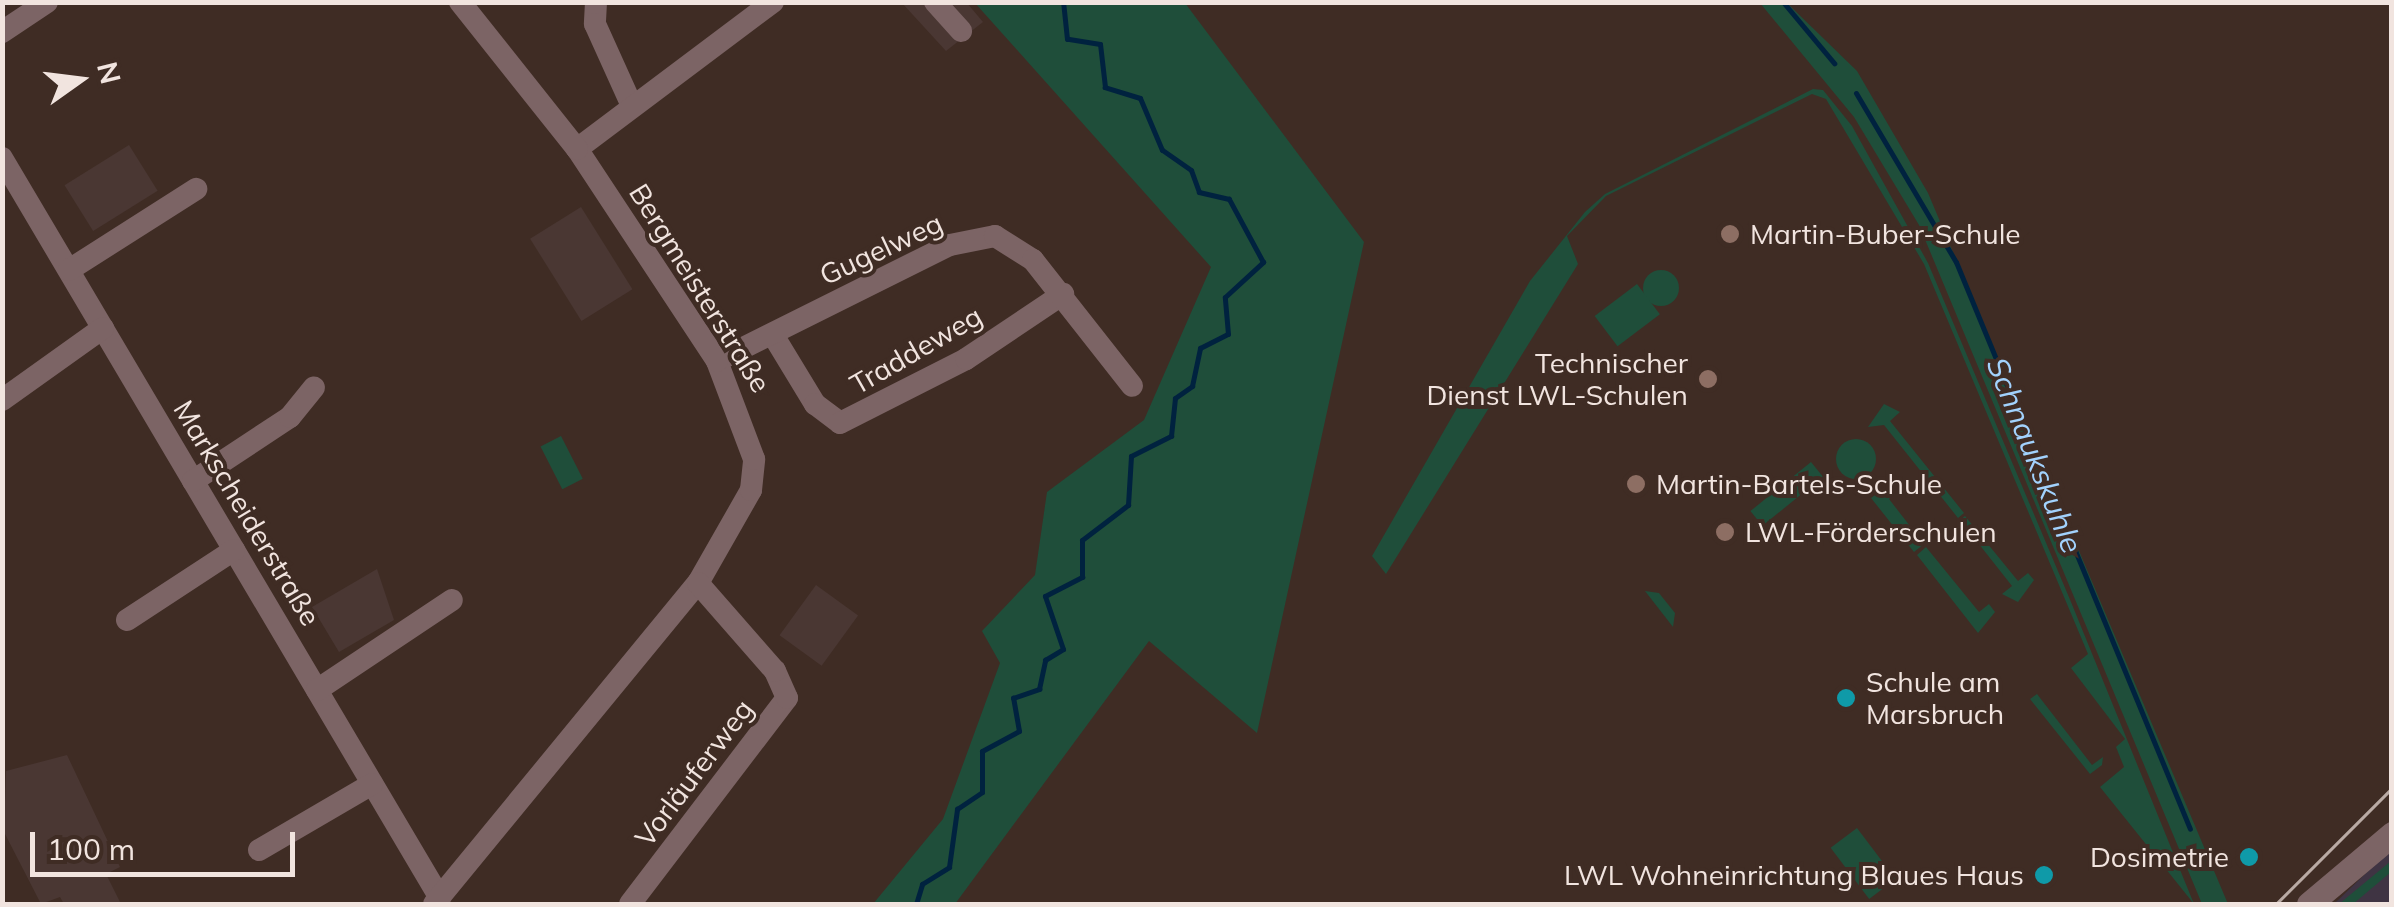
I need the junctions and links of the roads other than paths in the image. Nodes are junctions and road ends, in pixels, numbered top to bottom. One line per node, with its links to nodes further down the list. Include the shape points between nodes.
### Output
1 (47, 2): 7 (street)
2 (460, 2): 9 (street, Bergmeisterstraße)
3 (596, 2): 8 (street, via 595,24)
4 (773, 2): 8 (street)
5 (934, 2): 6 (street)
6 (961, 31)
7 (2, 32)
8 (632, 106): 9 (street)
9 (578, 149): 16 (street, Bergmeisterstraße)
10 (2, 158): 12 (street, Markscheiderstraße)
11 (196, 190): 12 (street)
12 (69, 270): 14 (street, Markscheiderstraße)
13 (1063, 294): 15 (street, Gugelweg, via 1012,240 995,236 950,246); 15 (street, Traddeweg, via 966,360 840,422 815,404); 17 (street, Gugelweg)
14 (104, 328): 19 (street); 20 (street, Markscheiderstraße)
15 (773, 335): 16 (street, Gugelweg)
16 (717, 362): 22 (street, Bergmeisterstraße, via 754,459 751,490)
17 (1132, 386)
18 (314, 387): 20 (street, via 290,417)
19 (2, 400)
20 (193, 481): 21 (street, Markscheiderstraße)
21 (234, 550): 24 (street); 25 (street, Markscheiderstraße)
22 (698, 583): 29 (street, Bergmeisterstraße); 30 (street, Vorläuferweg, via 776,671 787,698)
23 (452, 600): 25 (street)
24 (127, 620)
25 (317, 690): 26 (street, Markscheiderstraße)
26 (372, 784): 28 (street); 29 (street, Markscheiderstraße)
27 (2392, 834): 31 (street)
28 (259, 850)
29 (437, 901)
30 (630, 904)
31 (2309, 904)

